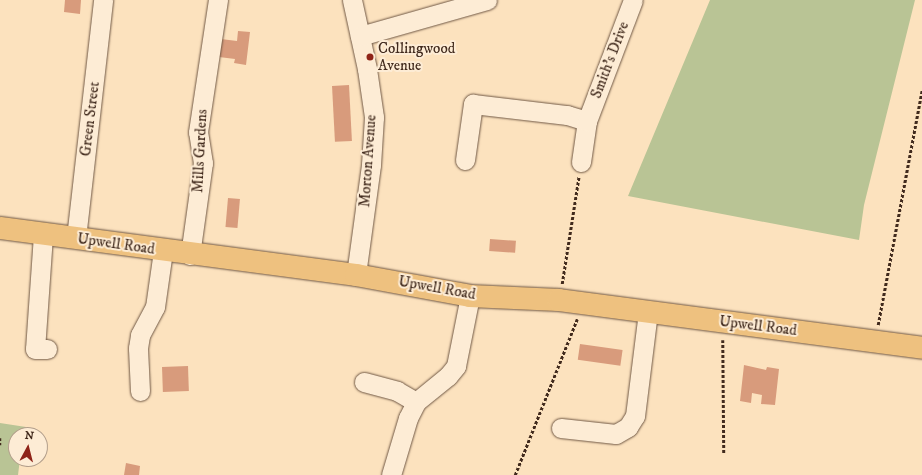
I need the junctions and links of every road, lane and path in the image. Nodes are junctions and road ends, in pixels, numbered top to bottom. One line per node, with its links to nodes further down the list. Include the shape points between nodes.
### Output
1 (103, 0): 13 (street, Green Street)
2 (218, 0): 15 (street, Mills Gardens, via 198,132 203,163)
3 (352, 0): 6 (street, Morton Avenue)
4 (487, 0): 6 (street)
5 (633, 0): 8 (street, Smith's Drive)
6 (360, 36): 16 (street, Morton Avenue, via 374,117 371,165)
7 (922, 90): 22 (path)
8 (587, 121): 9 (street, via 567,115 473,104); 10 (street, Smith's Drive)
9 (465, 160)
10 (581, 162): 18 (path)
11 (0, 228): 12 (main road, Upwell Road)
12 (43, 235): 13 (main road, Upwell Road); 24 (street, via 35,348)
13 (76, 238): 14 (main road, Upwell Road)
14 (163, 251): 15 (main road, Upwell Road); 26 (street, via 155,307 140,335)
15 (190, 255): 16 (main road, Upwell Road)
16 (356, 275): 17 (main road, Upwell Road)
17 (470, 296): 18 (main road, Upwell Road); 27 (street, via 456,366 448,376)
18 (559, 300): 19 (main road, Upwell Road)
19 (584, 303): 20 (main road, Upwell Road); 33 (path)
20 (648, 312): 21 (main road, Upwell Road); 28 (street, via 635,416 628,427 616,434)
21 (723, 321): 22 (main road, Upwell Road); 31 (path)
22 (875, 341): 23 (main road, Upwell Road)
23 (922, 348)
24 (47, 349)
25 (364, 382): 27 (street, via 397,391)
26 (140, 391)
27 (416, 402): 32 (street, via 408,418)
28 (561, 428)
29 (0, 438): 30 (path)
30 (0, 445)
31 (724, 454)
32 (391, 475)
33 (515, 475)

